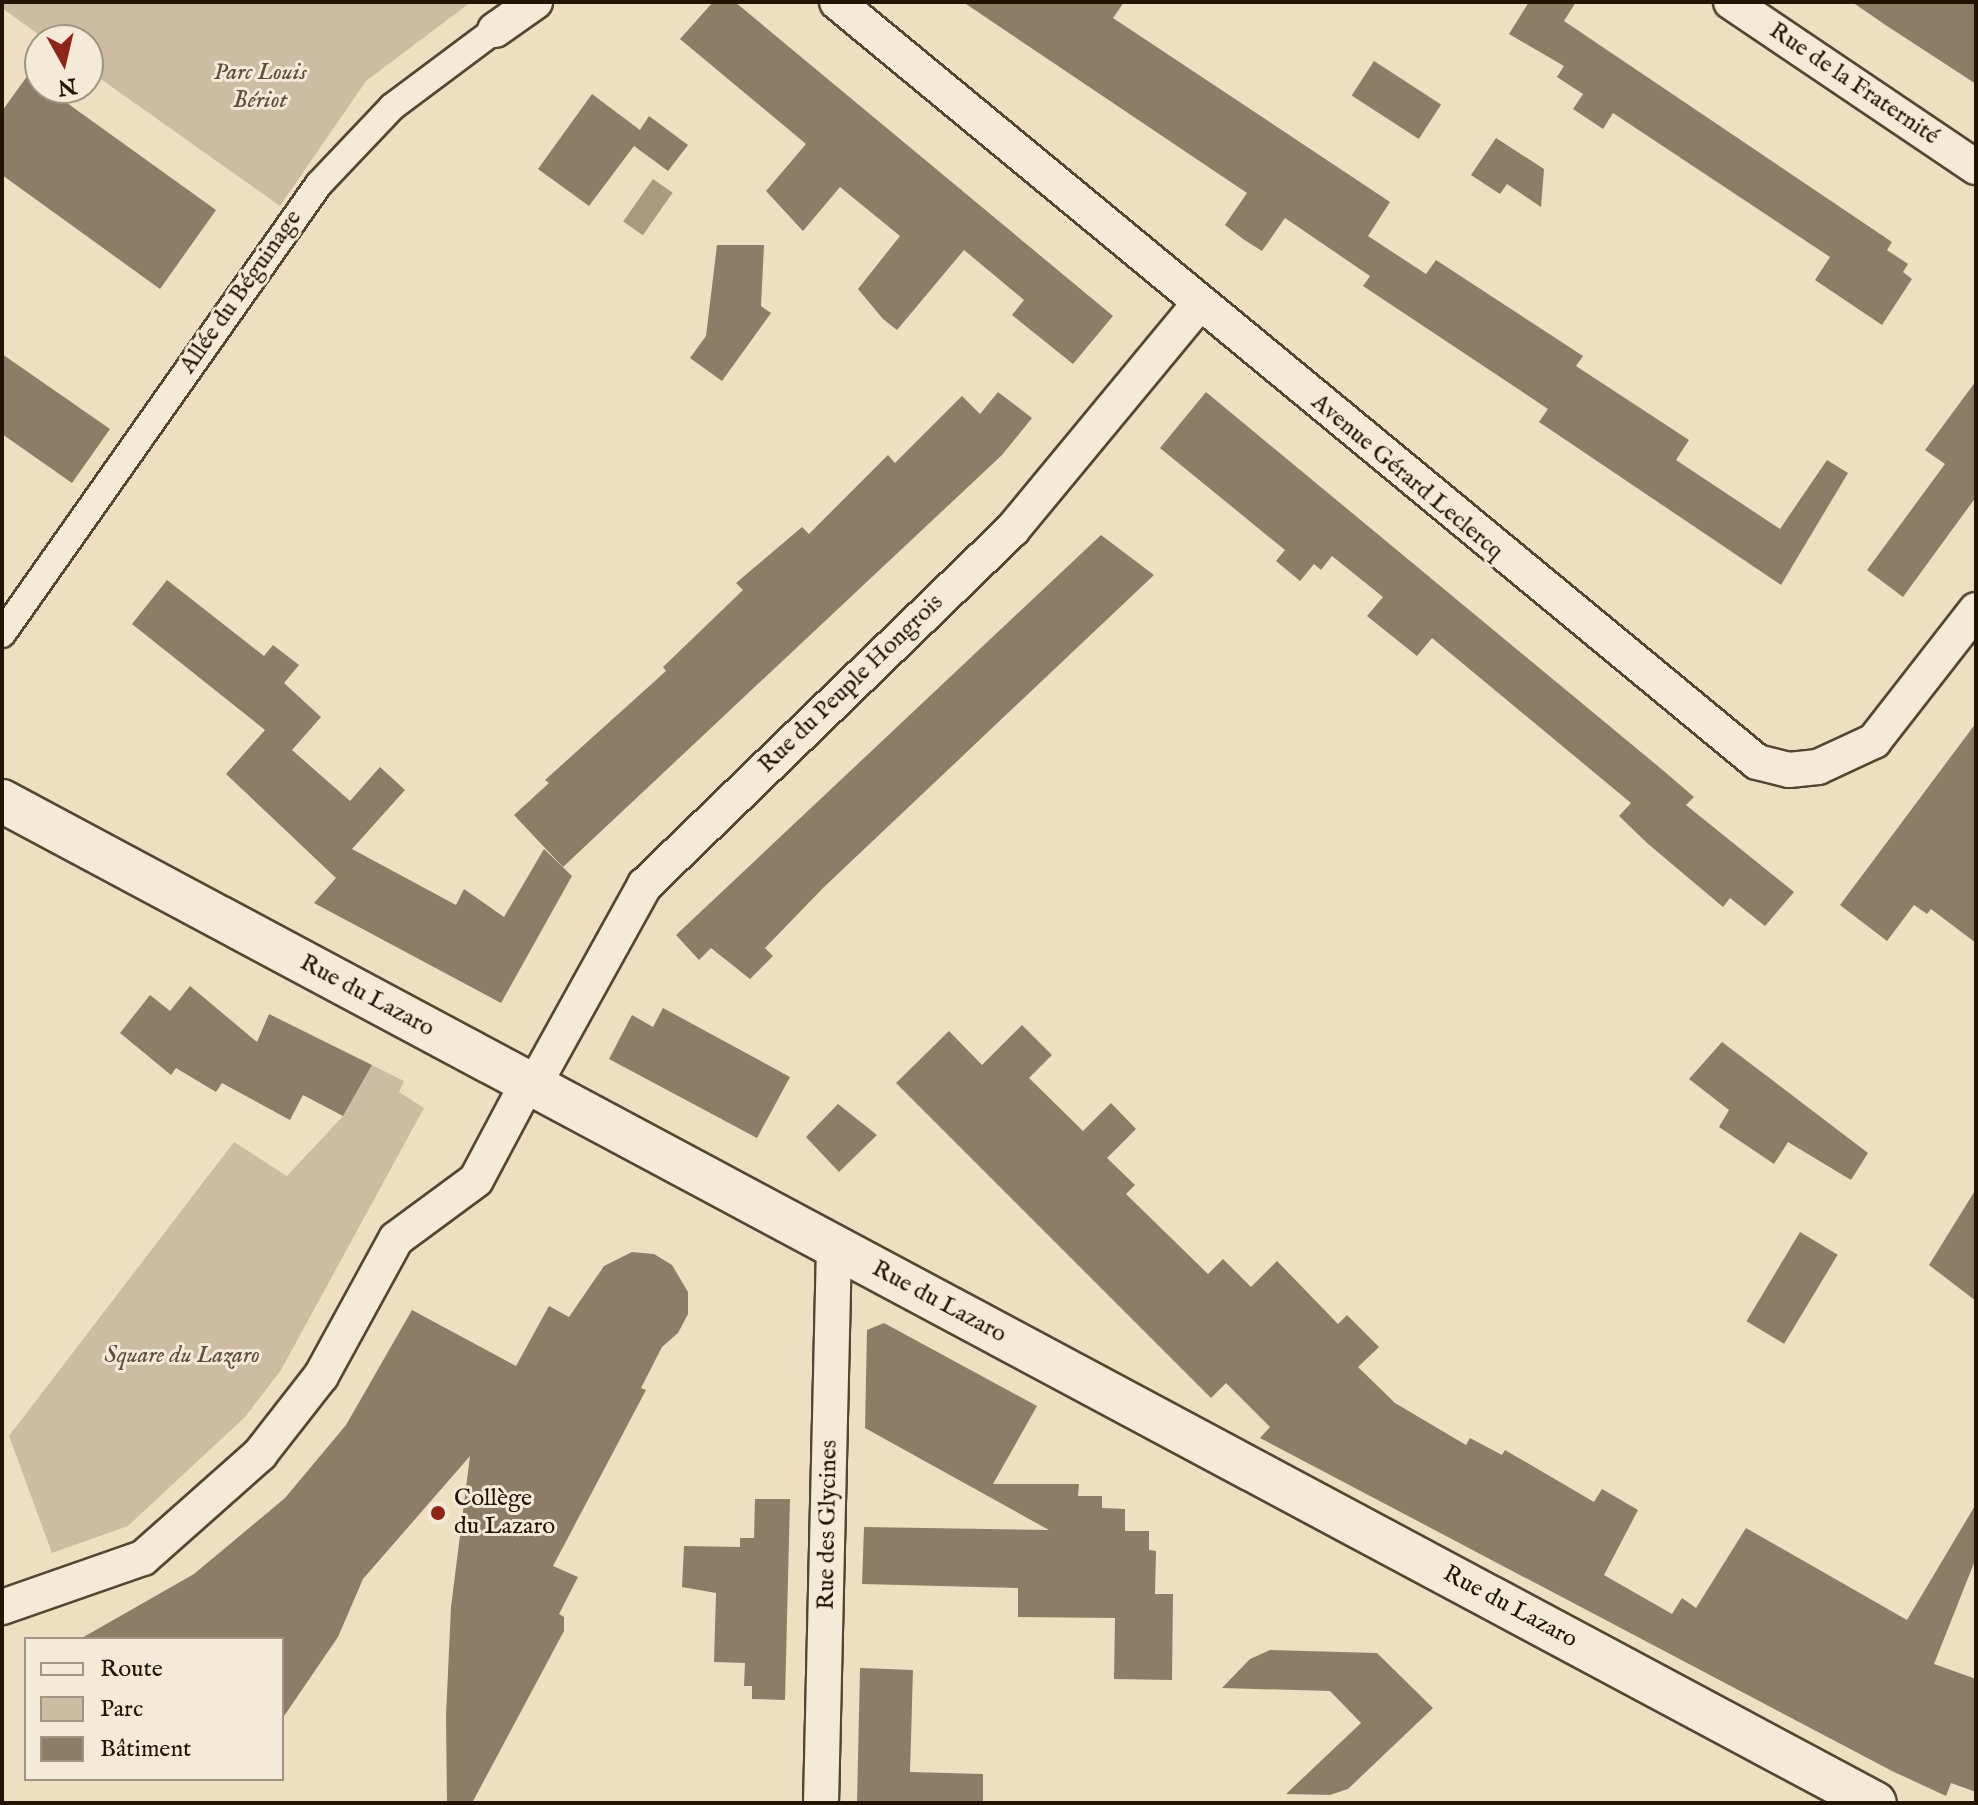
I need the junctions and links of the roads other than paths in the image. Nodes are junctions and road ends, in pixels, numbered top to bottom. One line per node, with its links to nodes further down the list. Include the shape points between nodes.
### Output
1 (535, 2): 4 (street, Allée du Béguinage)
2 (837, 2): 6 (street, Avenue Gérard Leclercq)
3 (1731, 2): 5 (street, Rue de la Fraternité)
4 (495, 30): 8 (street, Allée du Béguinage, via 392,107 311,194)
5 (1976, 167)
6 (1199, 304): 7 (street, Avenue Gérard Leclercq, via 1757,762 1789,770 1818,767 1874,741); 10 (street, Rue du Peuple Hongrois, via 1012,530 645,885)
7 (1976, 610)
8 (2, 634)
9 (2, 801): 10 (street, Rue du Lazaro)
10 (531, 1084): 11 (street, Rue du Lazaro); 12 (street, Rue du Peuple Hongrois, via 476,1180 396,1239 321,1376 260,1454 143,1558)
11 (834, 1247): 13 (street, Rue des Glycines); 14 (street, Rue du Lazaro)
12 (2, 1607)
13 (821, 1803)
14 (1875, 1803)

